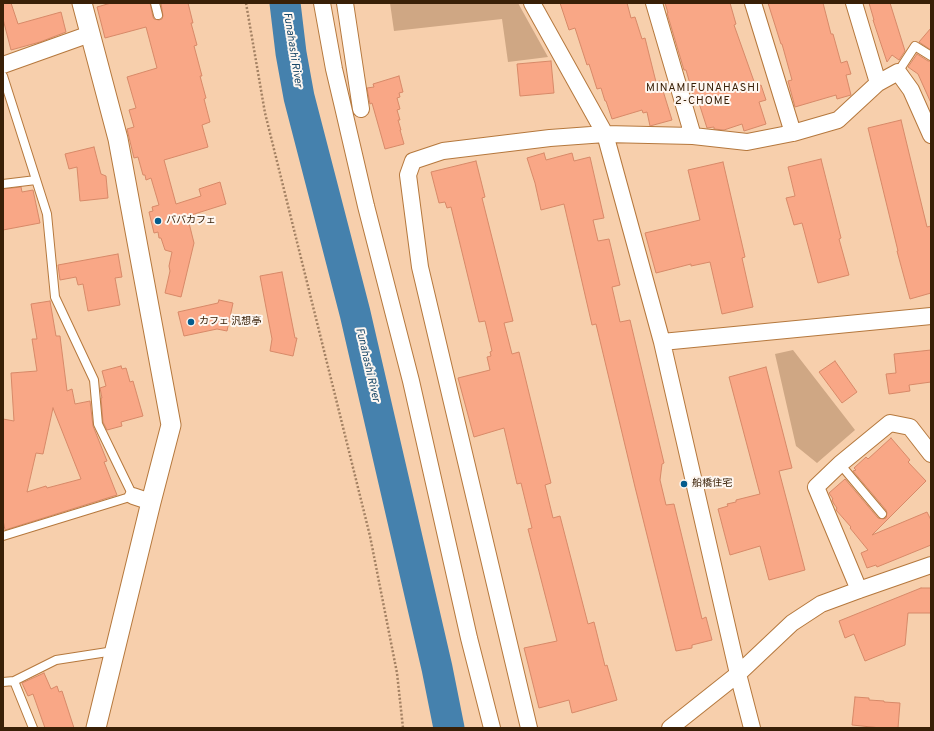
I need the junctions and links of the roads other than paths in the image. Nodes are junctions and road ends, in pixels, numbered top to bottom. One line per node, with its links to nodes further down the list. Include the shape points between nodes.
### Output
1 (82, 3): 10 (street)
2 (155, 3): 9 (lane)
3 (322, 3): 39 (street, via 334,69 411,381)
4 (345, 3): 16 (street)
5 (532, 3): 19 (street)
6 (654, 3): 20 (street)
7 (753, 3): 18 (street)
8 (854, 3): 15 (street)
9 (158, 15)
10 (90, 34): 12 (street); 28 (street, via 118,138 172,425)
11 (931, 56): 13 (lane, via 915,46)
12 (3, 65)
13 (898, 72): 15 (street); 17 (street, via 911,90)
14 (3, 76): 21 (lane)
15 (878, 83): 18 (street, via 838,120)
16 (361, 109)
17 (930, 129)
18 (793, 133): 20 (street, via 747,142)
19 (605, 134): 20 (street); 24 (street); 40 (street, via 443,151 413,161 408,174 420,267)
20 (693, 136)
21 (36, 180): 22 (lane); 27 (lane, via 47,214 55,297 94,380 98,424)
22 (3, 184)
23 (931, 316): 24 (street)
24 (662, 342): 34 (street)
25 (931, 454): 26 (street, via 910,427 890,423)
26 (840, 464): 29 (lane); 32 (street, via 816,487)
27 (134, 496): 28 (street); 30 (lane)
28 (151, 502): 33 (street)
29 (882, 514)
30 (3, 536)
31 (931, 565): 32 (street)
32 (859, 590): 34 (street, via 821,604 792,623)
33 (115, 651): 35 (lane, via 56,660); 38 (street)
34 (738, 674): 41 (street); 42 (street)
35 (14, 681): 36 (lane); 37 (lane)
36 (3, 682)
37 (33, 728)
38 (96, 728)
39 (492, 728)
40 (529, 728)
41 (670, 728)
42 (752, 728)

